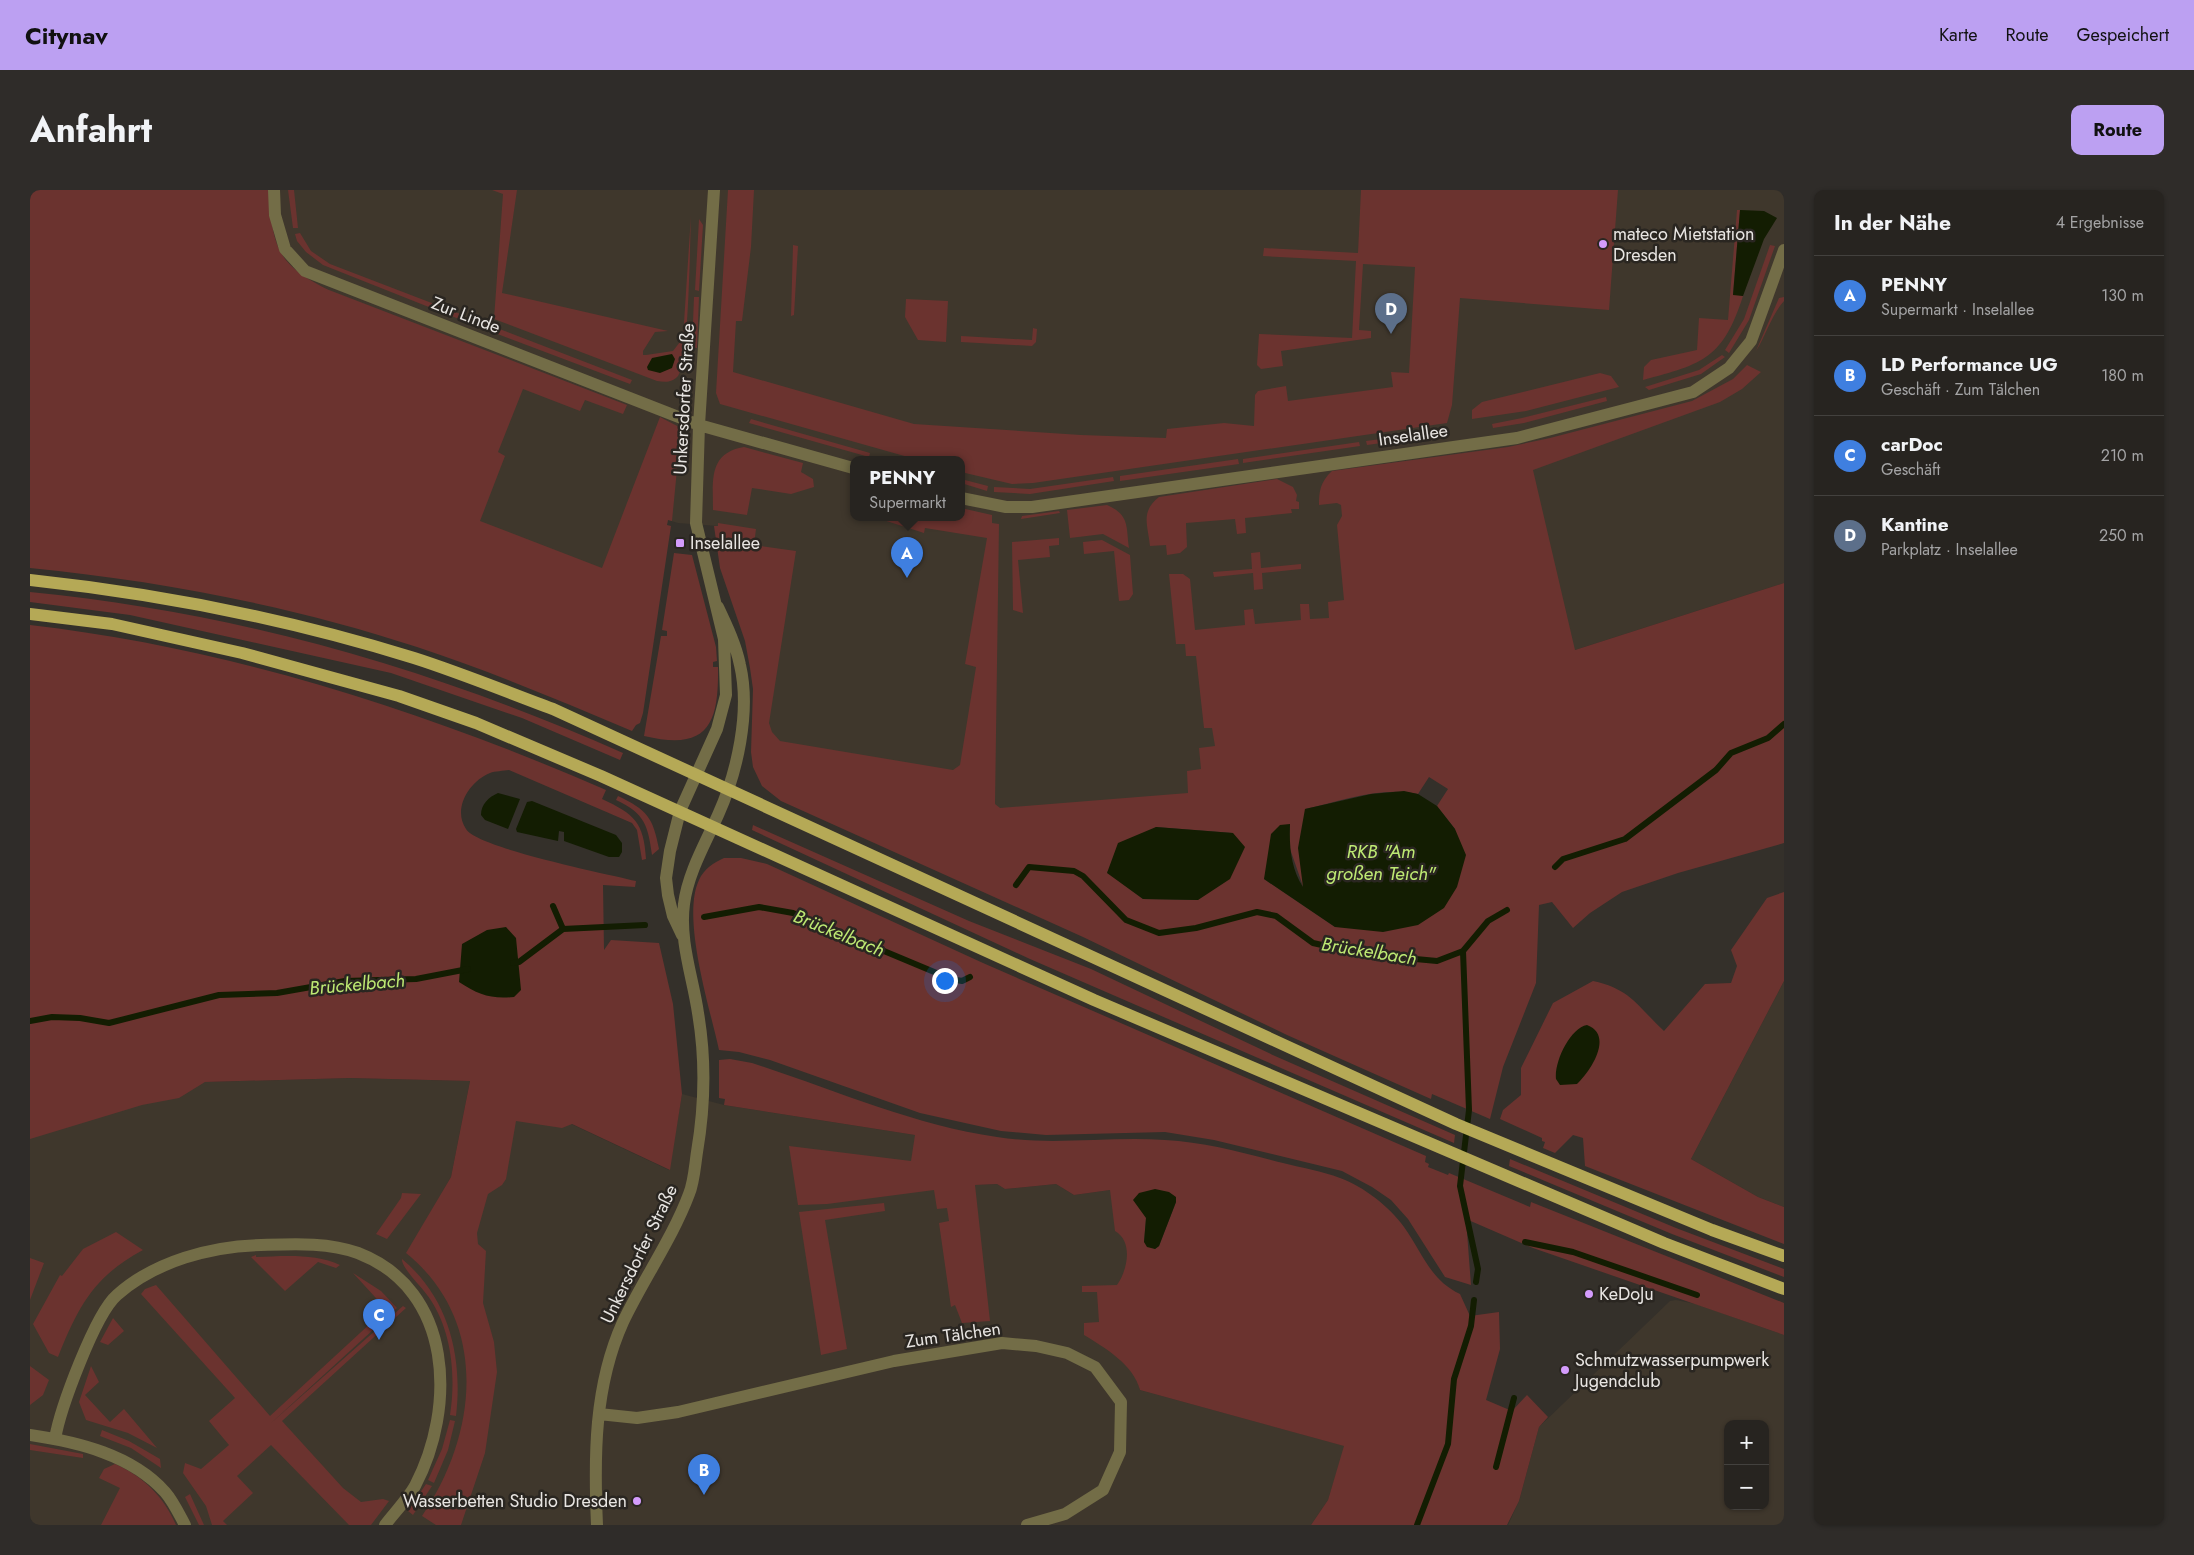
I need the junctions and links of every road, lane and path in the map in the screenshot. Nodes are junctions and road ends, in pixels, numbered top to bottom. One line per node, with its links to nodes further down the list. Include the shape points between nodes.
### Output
1 (274, 190): 4 (street, Zur Linde, via 275,215 285,250 305,271)
2 (714, 190): 4 (street, Unkersdorfer Straße)
3 (1784, 250): 6 (street, Inselallee, via 1751,341 1729,368 1692,392 1505,440 1032,507 1006,507)
4 (699, 424): 5 (street); 8 (street, Unkersdorfer Straße, via 696,523)
5 (850, 467)
6 (965, 499)
7 (30, 580): 10 (main road, via 110,589 270,618 415,658 552,709)
8 (718, 607): 10 (street, Unkersdorfer Straße, via 724,639 726,695 717,729); 11 (street, Unkersdorfer Straße, via 741,667 741,731 737,766)
9 (30, 614): 12 (main road, via 112,624 232,650 399,696 476,723)
10 (696, 774): 11 (main road); 12 (street, Unkersdorfer Straße)
11 (730, 789): 13 (street, Unkersdorfer Straße); 15 (main road, via 1456,1124 1712,1230)
12 (680, 811): 13 (main road); 14 (street, Unkersdorfer Straße, via 666,878 673,916)
13 (713, 826): 14 (street, Unkersdorfer Straße, via 688,886); 16 (main road, via 1094,1000 1664,1243)
14 (684, 939): 17 (street, Unkersdorfer Straße, via 705,1059 703,1112 690,1193 623,1324 607,1369)
15 (1784, 1256)
16 (1784, 1289)
17 (599, 1414): 22 (street, Unkersdorfer Straße, via 595,1446); 23 (street, Zum Tälchen, via 637,1418 678,1412 894,1361 1002,1343 1067,1353 1096,1367 1121,1402 1120,1452 1103,1490 1065,1514)
18 (30, 1436): 19 (street)
19 (55, 1439): 20 (street, via 99,1452 144,1472 167,1494); 21 (street, via 58,1419 100,1321 116,1296 144,1275 193,1255 232,1245 306,1243 357,1253 384,1266 407,1285 422,1307 435,1339 441,1368 440,1407 431,1447 414,1488)
20 (185, 1525)
21 (384, 1525)
22 (597, 1525)
23 (1027, 1525)

